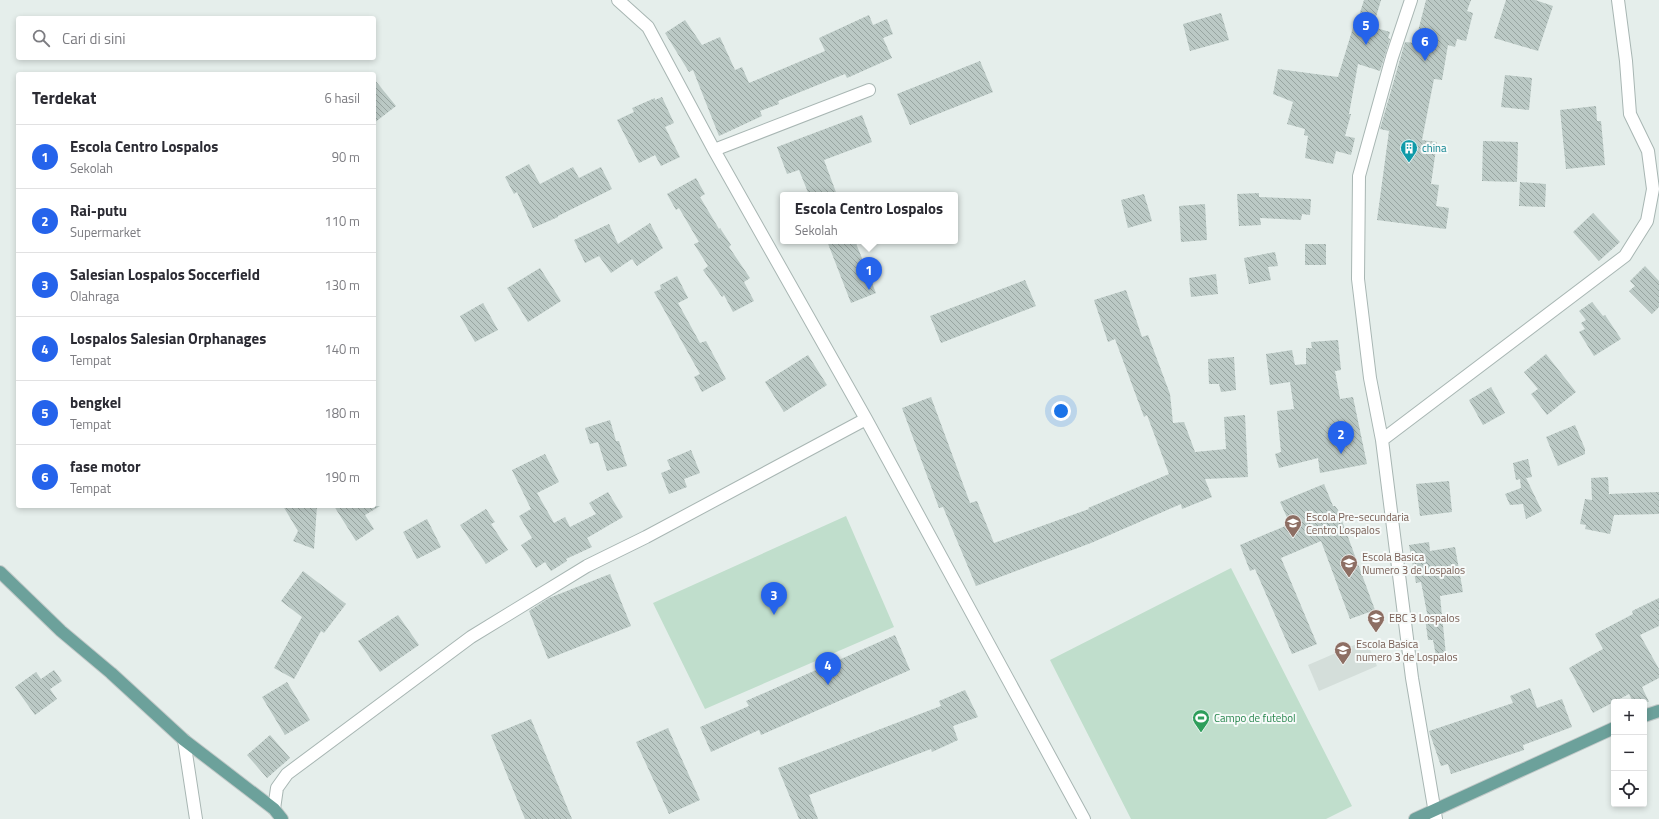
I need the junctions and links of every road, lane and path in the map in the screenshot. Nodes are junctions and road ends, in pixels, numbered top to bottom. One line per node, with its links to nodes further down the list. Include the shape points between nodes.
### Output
1 (618, 0): 5 (street, via 648,28)
2 (1411, 0): 7 (street, via 1392,57 1359,176 1358,279 1370,378)
3 (1618, 0): 7 (street, via 1630,114 1648,151 1653,189 1647,221 1625,256)
4 (869, 90): 5 (street)
5 (714, 150): 6 (street)
6 (866, 419): 13 (street, via 646,538 587,566 471,638 288,774 277,788); 17 (street)
7 (1382, 440): 14 (street, via 1412,678)
8 (0, 572): 12 (main road, via 61,631)
9 (1659, 711): 10 (main road)
10 (1647, 715)
11 (1611, 729): 14 (main road)
12 (184, 740): 13 (main road); 15 (street)
13 (274, 809): 16 (main road)
14 (1435, 814): 18 (main road)
15 (196, 819)
16 (282, 819)
17 (1084, 819)
18 (1415, 819)

